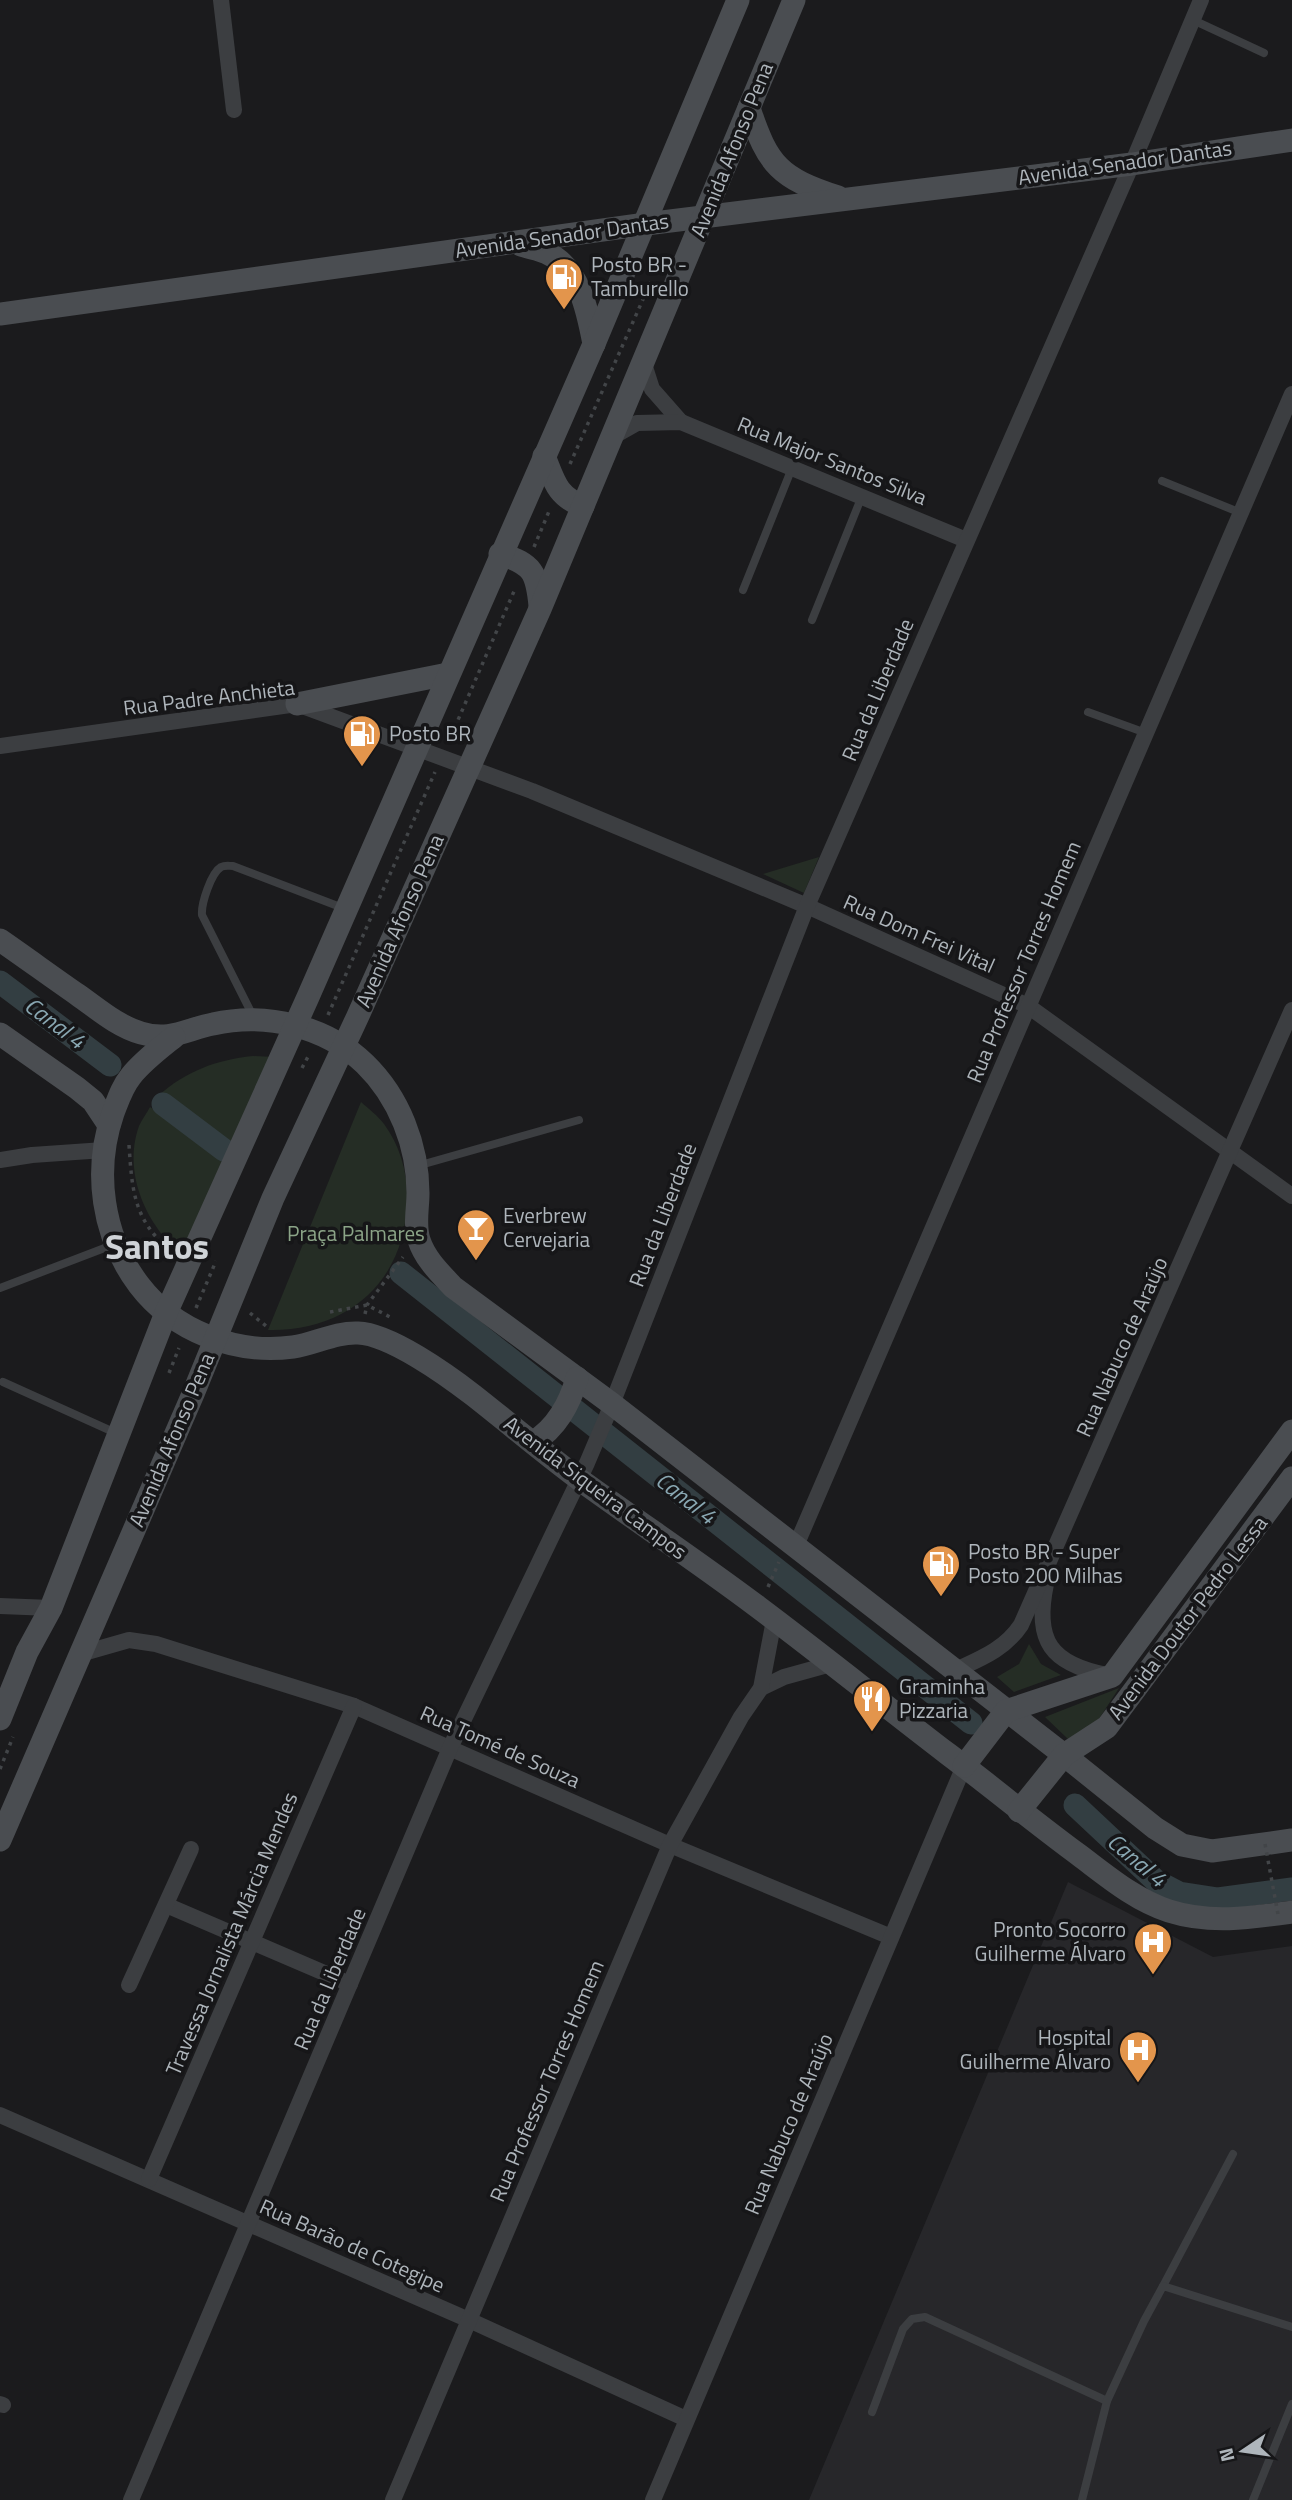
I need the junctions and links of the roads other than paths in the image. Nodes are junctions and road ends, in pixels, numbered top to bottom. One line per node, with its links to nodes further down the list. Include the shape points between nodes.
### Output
1 (221, 0): 8 (street)
2 (738, 0): 13 (main road)
3 (794, 0): 7 (main road, Avenida Afonso Pena)
4 (1201, 0): 5 (street, Rua da Liberdade)
5 (1193, 20): 6 (lane); 10 (street, Rua da Liberdade)
6 (1264, 53)
7 (750, 108): 11 (main road, via 760,140 786,175); 12 (main road, Avenida Afonso Pena)
8 (234, 110)
9 (1292, 140): 10 (main road, Avenida Senador Dantas)
10 (1132, 164): 11 (main road, Avenida Senador Dantas); 27 (street, Rua da Liberdade)
11 (844, 199): 12 (main road, Avenida Senador Dantas)
12 (704, 218): 13 (main road, Avenida Senador Dantas); 17 (main road, Avenida Afonso Pena)
13 (646, 225): 14 (main road, Avenida Senador Dantas); 16 (main road)
14 (514, 243): 15 (main road, Avenida Senador Dantas); 16 (main road, via 548,254 569,272 588,313)
15 (0, 314)
16 (594, 344): 21 (main road)
17 (644, 364): 19 (street, Rua Major Santos Silva, via 652,389); 20 (main road, Avenida Afonso Pena)
18 (1292, 394): 26 (street, Rua Professor Torres Homem)
19 (681, 422): 20 (street, Rua Major Santos Silva, via 637,423); 22 (street, Rua Major Santos Silva)
20 (614, 436): 25 (main road, Avenida Afonso Pena)
21 (544, 456): 25 (main road, via 559,491); 28 (main road)
22 (792, 468): 24 (street, Rua Major Santos Silva); 29 (lane)
23 (1162, 481): 26 (lane)
24 (862, 496): 27 (street, Rua Major Santos Silva); 31 (lane)
25 (583, 506): 30 (main road, Avenida Afonso Pena)
26 (1241, 513): 35 (street, Rua Professor Torres Homem)
27 (966, 540): 39 (street, Rua da Liberdade)
28 (500, 554): 30 (main road, via 526,564 537,579); 32 (main road)
29 (744, 590)
30 (540, 609): 38 (main road, Avenida Afonso Pena)
31 (812, 620)
32 (448, 674): 33 (main road); 37 (main road)
33 (298, 704): 36 (street, Rua Padre Anchieta); 37 (street, Rua Padre Anchieta)
34 (1088, 712): 35 (lane)
35 (1146, 733): 42 (street, Rua Professor Torres Homem)
36 (0, 746)
37 (416, 747): 38 (street, Rua Padre Anchieta); 40 (main road)
38 (469, 766): 39 (street, Rua Dom Frei Vital); 48 (main road, Avenida Afonso Pena)
39 (807, 906): 42 (street, Rua Dom Frei Vital); 62 (street, Rua da Liberdade)
40 (346, 909): 44 (lane, via 233,866 218,870 202,903 202,915); 45 (main road)
41 (0, 940): 47 (main road, via 116,1022)
42 (1028, 1006): 52 (street, Rua Dom Frei Vital); 68 (street, Rua Professor Torres Homem)
43 (1292, 1010): 52 (street, Rua Nabuco de Araújo)
44 (254, 1019): 45 (main road); 47 (main road, via 213,1024)
45 (296, 1025): 48 (main road); 58 (main road)
46 (0, 1034): 49 (main road)
47 (165, 1044): 49 (main road, Avenida Siqueira Campos, via 131,1076)
48 (344, 1046): 54 (main road, via 366,1065 400,1111); 59 (main road, Avenida Afonso Pena, via 273,1198)
49 (112, 1116): 51 (main road, Avenida Siqueira Campos)
50 (579, 1120): 54 (lane)
51 (104, 1150): 53 (street); 56 (main road, Avenida Siqueira Campos, via 102,1186)
52 (1231, 1151): 55 (street, Rua Dom Frei Vital); 69 (street, Rua Nabuco de Araújo)
53 (0, 1160)
54 (416, 1166): 61 (main road, via 415,1224 428,1259 453,1287)
55 (1292, 1196)
56 (116, 1244): 57 (lane); 58 (main road, Avenida Siqueira Campos, via 140,1287)
57 (0, 1288)
58 (166, 1313): 59 (main road, Avenida Siqueira Campos); 64 (main road)
59 (215, 1340): 65 (main road, Avenida Siqueira Campos, via 254,1348 294,1347 359,1333 394,1343); 73 (main road, Avenida Afonso Pena)
60 (3, 1382): 64 (lane)
61 (574, 1388): 62 (main road); 65 (main road)
62 (608, 1412): 66 (street, Rua da Liberdade); 68 (main road)
63 (1292, 1431): 76 (main road, Avenida Doutor Pedro Lessa)
64 (118, 1434): 71 (main road)
65 (540, 1438): 66 (main road, Avenida Siqueira Campos)
66 (583, 1471): 72 (main road, Avenida Siqueira Campos); 81 (street, Rua da Liberdade)
67 (1292, 1478): 83 (main road, Avenida Doutor Pedro Lessa, via 1107,1727)
68 (789, 1552): 75 (main road)
69 (1050, 1564): 75 (street, Rua Nabuco de Araújo, via 1012,1639); 76 (street, Avenida Doutor Pedro Lessa, via 1041,1624 1045,1640 1059,1658 1074,1667)
70 (1, 1607): 71 (street)
71 (51, 1608): 80 (main road)
72 (774, 1620): 74 (main road, Avenida Siqueira Campos); 77 (street, Rua Professor Torres Homem)
73 (80, 1654): 78 (street, Rua Tomé de Souza, via 129,1640 156,1644); 85 (main road, Avenida Afonso Pena)
74 (831, 1664): 77 (street); 82 (main road, Avenida Siqueira Campos)
75 (956, 1670): 79 (main road)
76 (1112, 1676): 79 (main road, Avenida Doutor Pedro Lessa)
77 (761, 1688): 87 (street, Rua Professor Torres Homem)
78 (354, 1706): 81 (street, Rua Tomé de Souza); 92 (street, Travessa Jornalista Márcia Mendes)
79 (1003, 1716): 82 (main road); 83 (main road)
80 (0, 1719)
81 (450, 1748): 87 (street, Rua Tomé de Souza); 93 (street, Rua da Liberdade)
82 (967, 1762): 84 (main road, Avenida Siqueira Campos); 91 (street, Rua Nabuco de Araújo)
83 (1058, 1763): 84 (main road, Avenida Doutor Pedro Lessa); 86 (main road, via 1182,1845 1212,1851)
84 (1023, 1806): 90 (main road, Avenida Siqueira Campos, via 1132,1895 1169,1911 1215,1921)
85 (0, 1840)
86 (1292, 1840)
87 (670, 1844): 91 (street, Rua Tomé de Souza); 100 (street, Rua Professor Torres Homem)
88 (191, 1849): 89 (street)
89 (166, 1905): 92 (street); 94 (street)
90 (1285, 1913)
91 (891, 1937): 105 (street, Rua Nabuco de Araújo)
92 (252, 1942): 93 (street); 97 (street, Travessa Jornalista Márcia Mendes)
93 (350, 1984): 98 (street, Rua da Liberdade)
94 (130, 1985)
95 (0, 2115): 97 (street, Rua Barão de Cotegipe)
96 (1233, 2154): 99 (lane)
97 (149, 2179): 98 (street, Rua Barão de Cotegipe)
98 (250, 2225): 100 (street, Rua Barão de Cotegipe); 106 (street, Rua da Liberdade)
99 (1163, 2286): 101 (lane); 102 (lane)
100 (469, 2320): 105 (street, Rua Barão de Cotegipe); 107 (street, Rua Professor Torres Homem)
101 (1292, 2328)
102 (1107, 2401): 104 (lane, via 925,2317 912,2319 903,2329); 109 (lane)
103 (1292, 2404): 110 (lane)
104 (872, 2412)
105 (686, 2419): 108 (street, Rua Nabuco de Araújo)
106 (131, 2500)
107 (393, 2500)
108 (653, 2500)
109 (1082, 2500)
110 (1253, 2500)

